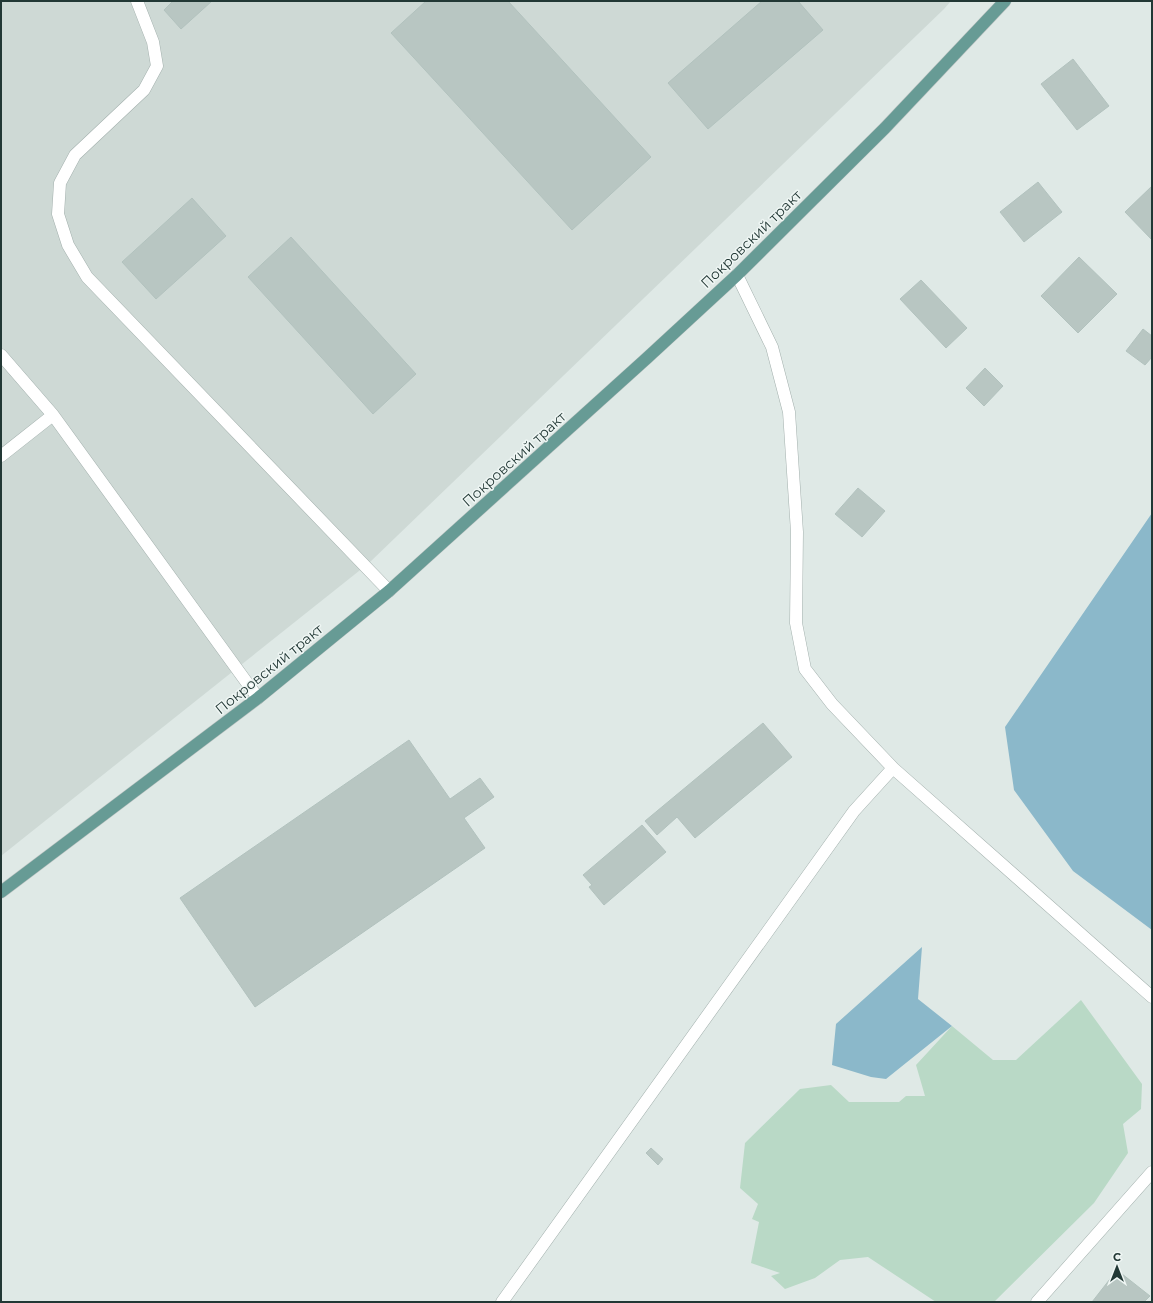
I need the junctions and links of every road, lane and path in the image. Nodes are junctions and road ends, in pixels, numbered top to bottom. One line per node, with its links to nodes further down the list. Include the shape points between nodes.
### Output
1 (136, 1): 7 (street, via 153,42 157,66 144,90 75,155 60,183 58,214 68,245 87,277)
2 (1005, 1): 3 (main road, Покровский тракт, via 885,128)
3 (737, 275): 7 (main road, Покровский тракт); 9 (street, via 772,347 789,412 798,532 796,624 805,669 832,704)
4 (1, 355): 5 (street)
5 (53, 415): 6 (street); 8 (street)
6 (1, 456)
7 (389, 591): 8 (main road, Покровский тракт)
8 (258, 698): 10 (main road, Покровский тракт)
9 (893, 768): 11 (street); 13 (street, via 850,818)
10 (1, 892)
11 (1152, 998)
12 (1152, 1172): 14 (street)
13 (502, 1302)
14 (1037, 1302)

